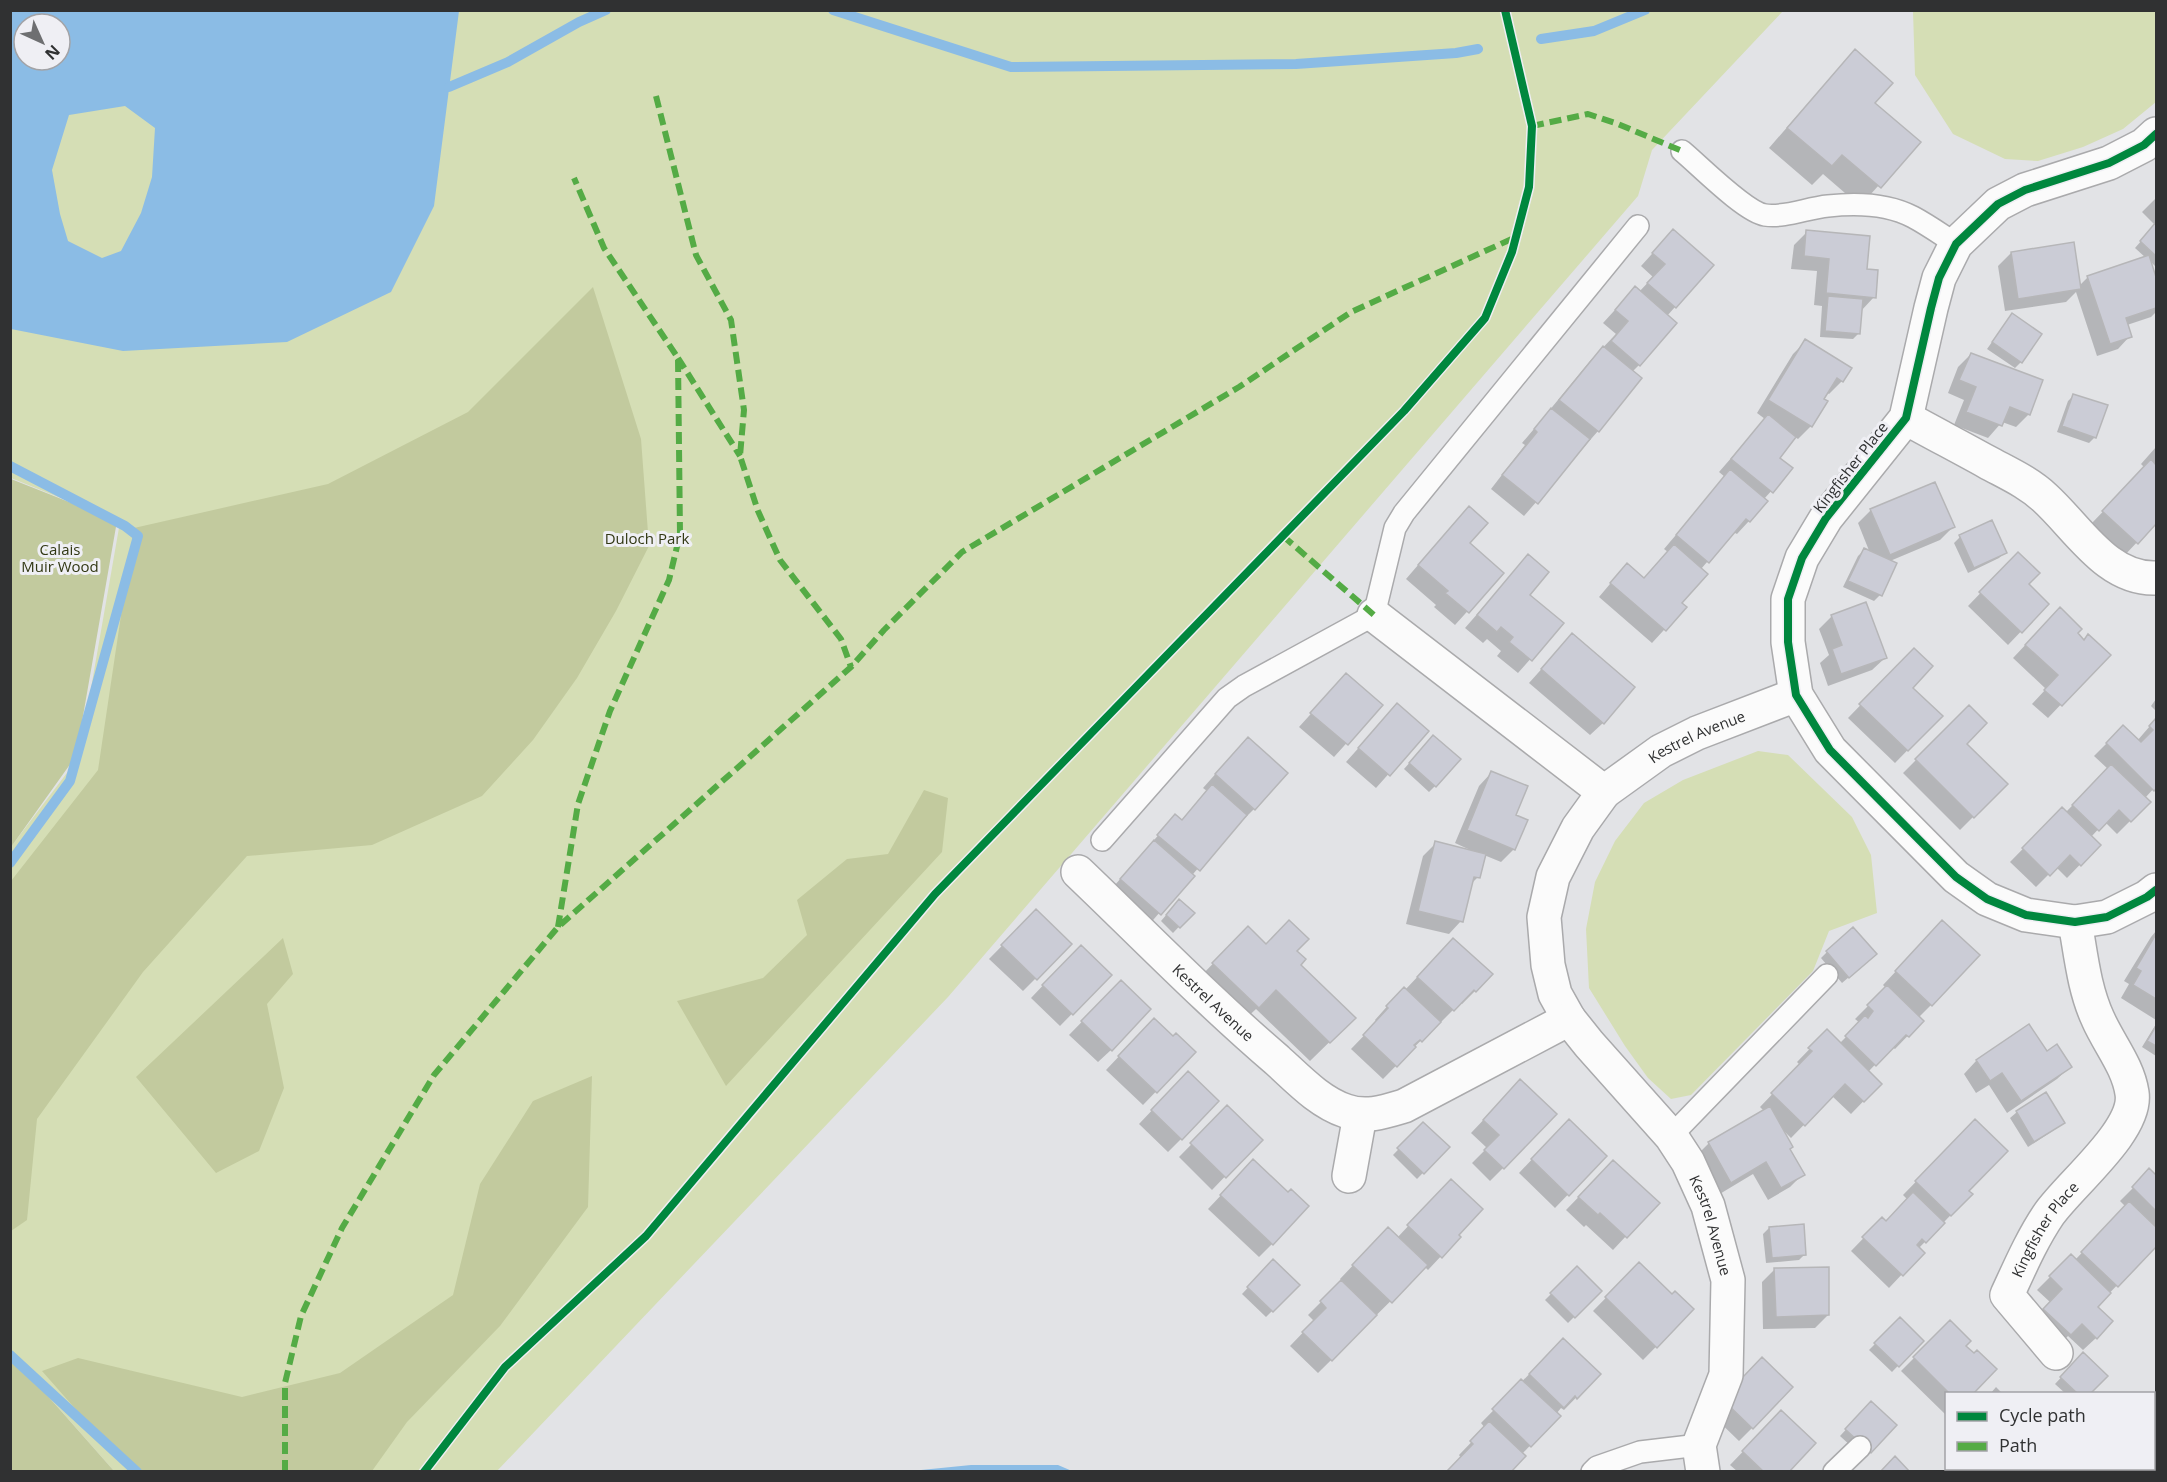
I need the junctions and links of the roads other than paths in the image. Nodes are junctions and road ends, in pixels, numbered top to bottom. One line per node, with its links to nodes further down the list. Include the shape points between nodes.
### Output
1 (2157, 134): 4 (street, Kingfisher Place, via 2109,163 2025,190 1998,204)
2 (1682, 151): 4 (lane, via 1746,206 1763,215 1828,206 1889,208)
3 (1638, 226): 7 (lane, via 1404,513 1395,528)
4 (1956, 244): 5 (street, Kingfisher Place, via 1939,278)
5 (1906, 418): 6 (street, Kingfisher Place, via 2023,480 2116,568 2141,579); 8 (street, Kingfisher Place, via 1826,518 1802,558 1788,599 1788,642)
6 (2157, 578)
7 (1374, 615): 9 (street); 10 (lane, via 1227,698)
8 (1796, 694): 9 (street, Kestrel Avenue, via 1661,751); 13 (street, Kingfisher Place, via 1830,750 1956,877 1987,899 2026,915)
9 (1604, 792): 15 (street, Kestrel Avenue, via 1578,828 1553,877 1544,917 1555,994)
10 (1102, 840)
11 (1078, 872): 17 (street, Kestrel Avenue, via 1246,1034 1323,1101)
12 (2157, 890): 13 (street, Kingfisher Place, via 2107,917)
13 (2075, 922): 16 (street, Kingfisher Place, via 2088,993 2098,1021)
14 (1827, 975): 18 (lane)
15 (1569, 1019): 17 (street, Kestrel Avenue, via 1404,1107); 18 (street, Kestrel Avenue)
16 (2144, 1111): 20 (street, Kingfisher Place, via 2127,1120 2113,1142 2045,1220 2007,1294)
17 (1360, 1115): 19 (street)
18 (1671, 1136): 22 (street, Kestrel Avenue, via 1708,1206 1728,1280 1726,1375)
19 (1349, 1176)
20 (2056, 1353)
21 (1860, 1447): 24 (lane)
22 (1701, 1458): 23 (lane, via 1640,1452)
23 (1592, 1472)
24 (1834, 1472)

